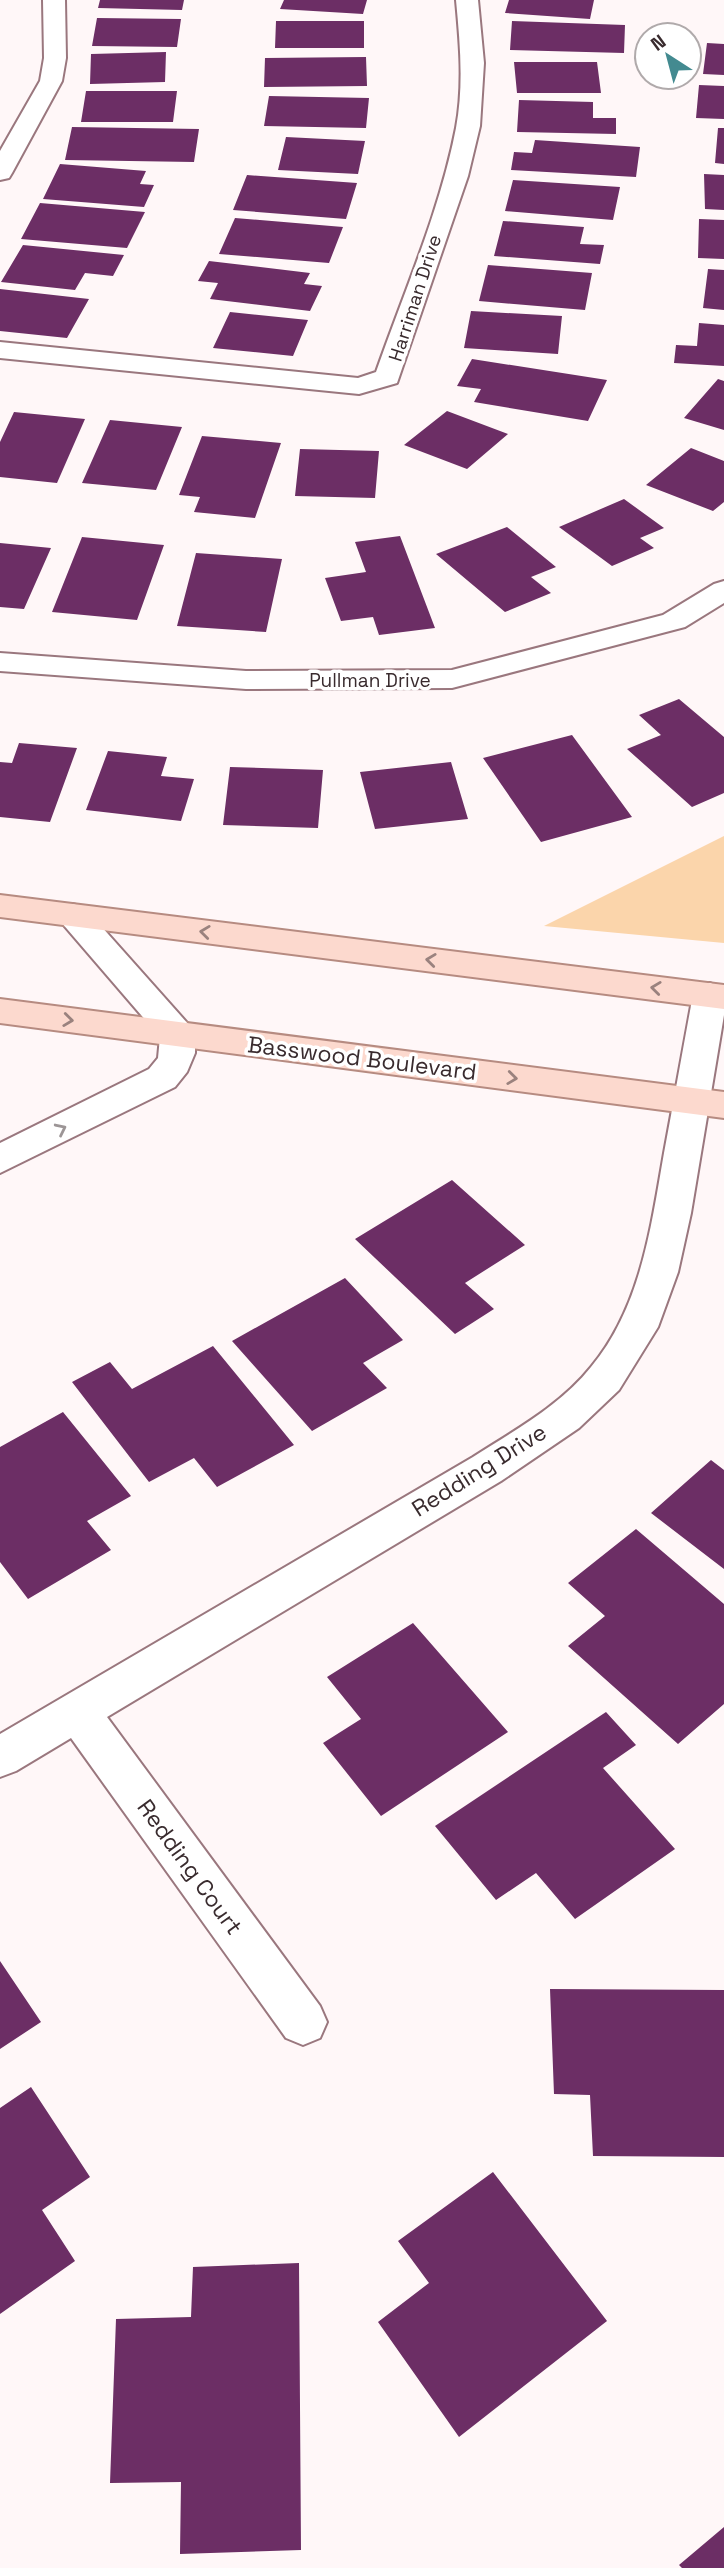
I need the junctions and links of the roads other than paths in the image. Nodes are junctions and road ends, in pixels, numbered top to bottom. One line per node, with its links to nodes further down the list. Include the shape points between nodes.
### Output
1 (54, 0): 3 (street, via 51,81)
2 (467, 0): 4 (street, Harriman Drive, via 473,63 468,126 456,176 388,377 359,386)
3 (0, 173)
4 (0, 350)
5 (724, 590): 6 (street, Pullman Drive, via 674,621 452,679 246,680)
6 (0, 662)
7 (0, 906): 8 (main road)
8 (72, 915): 9 (main road, one-way to 8); 11 (street)
9 (717, 996): 12 (street, Redding Drive)
10 (0, 1011): 11 (main road, Basswood Boulevard, one-way to 11)
11 (177, 1034): 12 (main road, Basswood Boulevard, one-way to 12); 13 (street, one-way to 11, via 162,1078 176,1058)
12 (708, 1103): 14 (street, Redding Drive, via 656,1287 625,1351 603,1381 534,1438 487,1469)
13 (0, 1160)
14 (77, 1711): 15 (street, Redding Drive); 16 (street, Redding Court)
15 (0, 1757)
16 (303, 2022)

